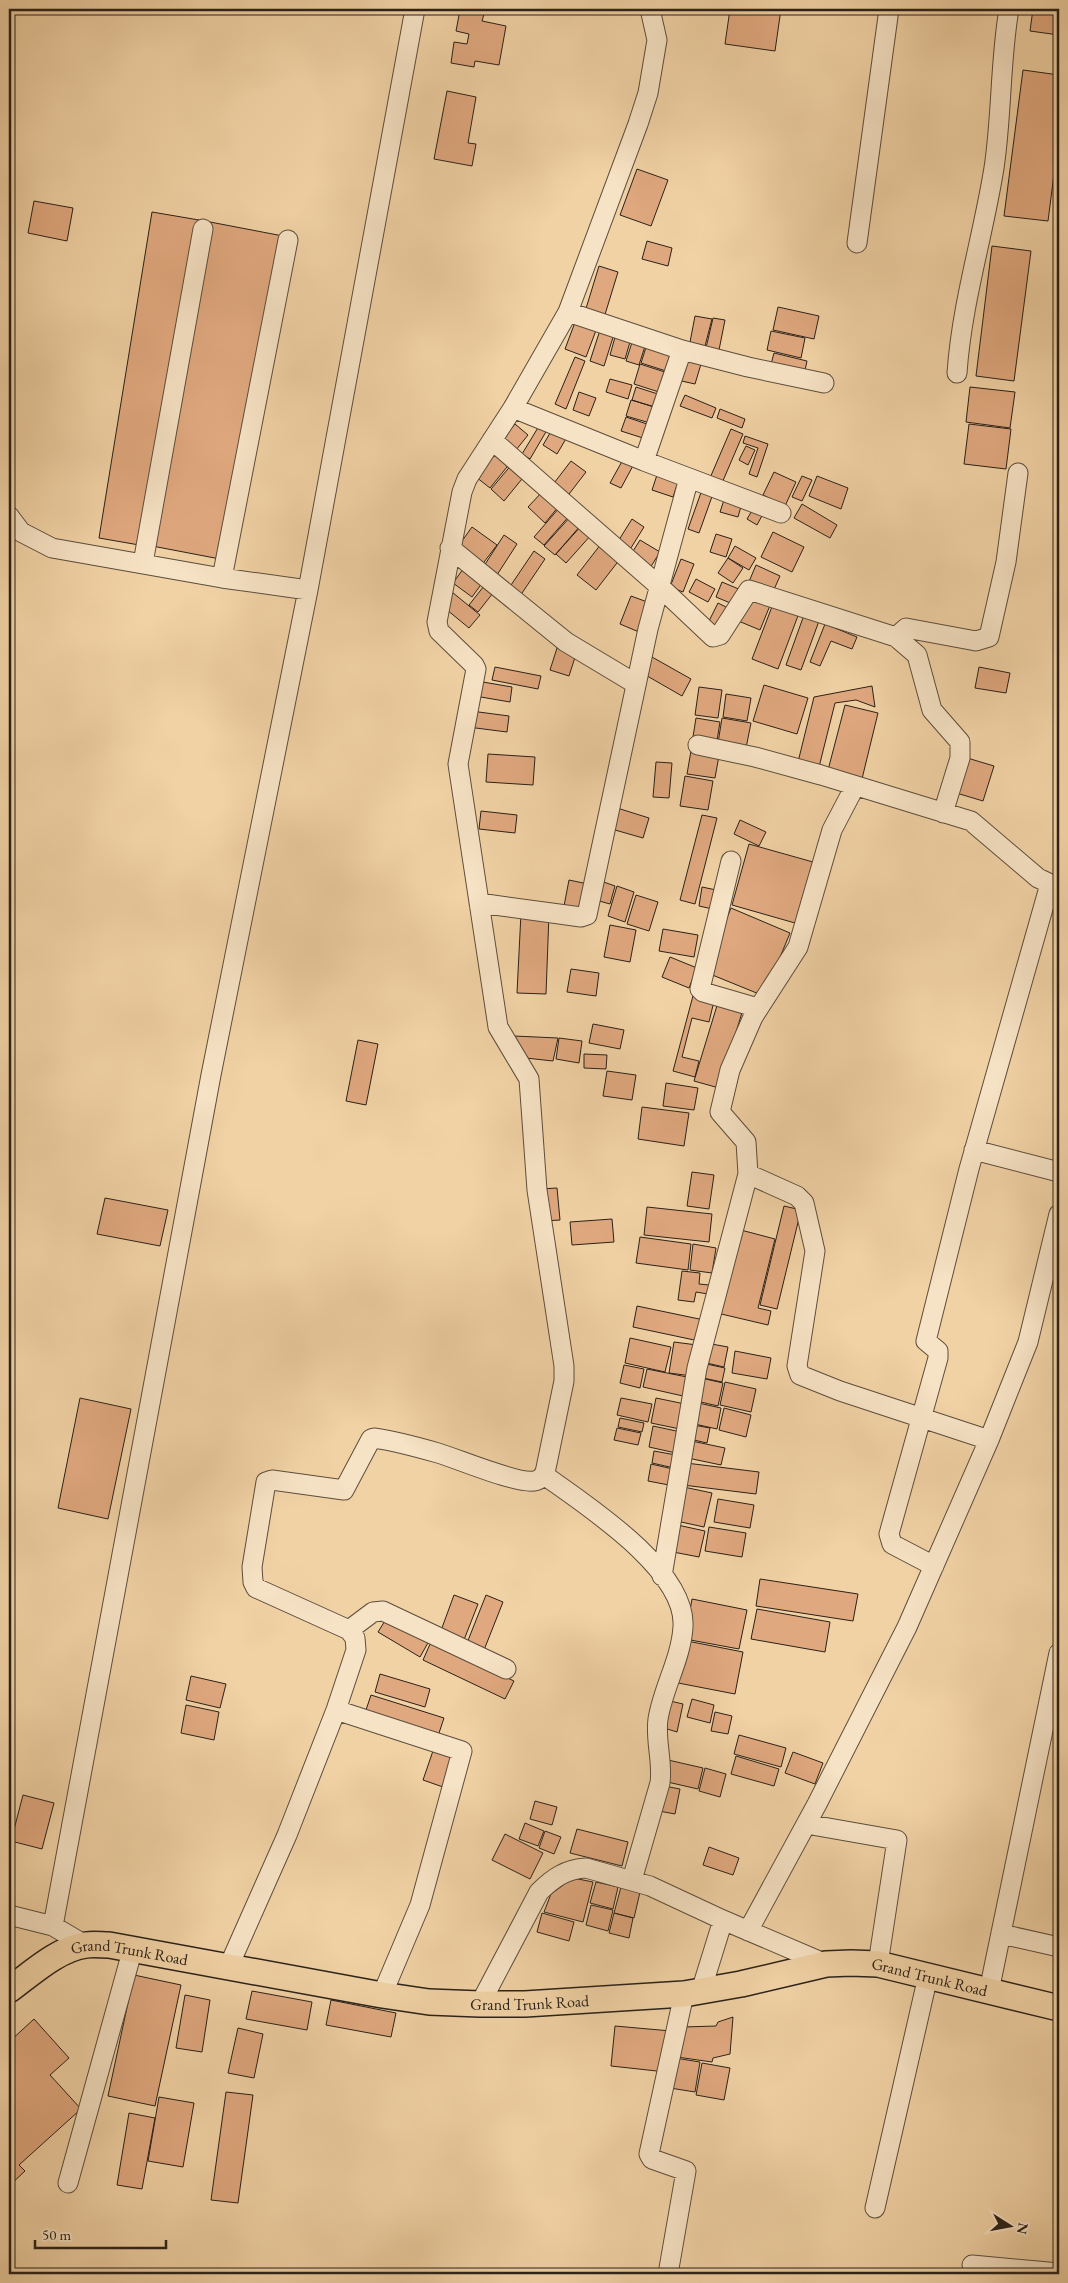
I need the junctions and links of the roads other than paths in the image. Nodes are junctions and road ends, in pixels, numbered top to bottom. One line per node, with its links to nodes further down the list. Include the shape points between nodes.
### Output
1 (415, 9): 23 (street)
2 (650, 9): 8 (street, via 657,40 648,93)
3 (890, 9): 7 (street)
4 (1009, 9): 10 (street, via 997,147 988,203 963,309)
5 (203, 229): 20 (street)
6 (288, 240): 21 (street)
7 (857, 243)
8 (568, 312): 9 (street); 12 (street)
9 (682, 350): 11 (street); 14 (street)
10 (957, 373)
11 (824, 383)
12 (513, 408): 13 (street); 14 (street)
13 (492, 440): 19 (street, via 467,479); 22 (street)
14 (644, 461): 16 (street)
15 (1018, 473): 24 (street, via 1006,562 989,636 976,641 906,628)
16 (689, 478): 17 (street); 22 (street)
17 (781, 513)
18 (9, 516): 20 (street, via 21,532 52,548)
19 (450, 548): 25 (street, via 566,642); 31 (street, via 437,625 476,669 458,764)
20 (143, 563): 21 (street)
21 (222, 578): 23 (street)
22 (660, 586): 24 (street, via 713,637 720,635 749,590); 25 (street)
23 (308, 590): 50 (street, via 209,1085)
24 (896, 637): 28 (street, via 917,655 932,710 960,742 960,758)
25 (636, 684): 31 (street, via 586,916)
26 (698, 745): 27 (street, via 755,757)
27 (855, 786): 28 (street); 32 (street, via 832,830 798,947)
28 (944, 813): 30 (street, via 976,824 1038,878)
29 (731, 861): 32 (street, via 700,989)
30 (1055, 886): 33 (street)
31 (479, 902): 39 (street, via 498,1027 529,1080 537,1190 564,1366 564,1381)
32 (758, 1008): 35 (street, via 730,1070 720,1111 746,1143)
33 (974, 1150): 34 (street); 37 (street, via 926,1339 926,1343 939,1354)
34 (1059, 1172)
35 (748, 1174): 37 (street, via 797,1196 804,1203 815,1251 796,1366 800,1375); 41 (street, via 697,1368)
36 (1059, 1214): 38 (street, via 1028,1342)
37 (922, 1419): 38 (street); 40 (street, via 889,1538 892,1544)
38 (989, 1440): 40 (street)
39 (544, 1474): 41 (street, via 608,1521 646,1555); 42 (street, via 532,1482 438,1453 374,1438 344,1490 268,1481 252,1567 256,1588)
40 (934, 1566): 46 (street, via 907,1627)
41 (662, 1576): 47 (street, via 678,1598 684,1617 683,1629 658,1716 660,1783)
42 (349, 1630): 44 (street, via 373,1612 383,1611); 45 (street, via 356,1638 356,1650)
43 (1059, 1653): 52 (street)
44 (506, 1670)
45 (336, 1710): 58 (street, via 287,1835); 63 (street, via 462,1751 420,1905)
46 (806, 1824): 51 (street); 57 (street, via 897,1840)
47 (632, 1880): 49 (street); 64 (street, via 586,1868 566,1872 551,1880 539,1892)
48 (9, 1915): 50 (street)
49 (722, 1920): 51 (street); 62 (street)
50 (53, 1926): 53 (street)
51 (748, 1931): 56 (street)
52 (1000, 1934): 54 (street); 61 (street)
53 (85, 1945): 55 (main road, Grand Trunk Road); 60 (main road, Grand Trunk Road, via 42,1966)
54 (1059, 1947)
55 (133, 1948): 58 (main road, Grand Trunk Road); 66 (street)
56 (826, 1964): 57 (main road, Grand Trunk Road); 62 (main road, Grand Trunk Road)
57 (878, 1964): 59 (main road, Grand Trunk Road)
58 (228, 1968): 63 (main road, Grand Trunk Road)
59 (928, 1976): 61 (main road, Grand Trunk Road); 67 (street)
60 (9, 1990)
61 (989, 1991): 65 (main road, Grand Trunk Road)
62 (692, 1992): 64 (main road, Grand Trunk Road, via 525,2004); 70 (street, via 649,2154 652,2159 686,2171)
63 (382, 1995): 64 (main road, Grand Trunk Road, via 428,2002)
64 (480, 2004)
65 (1059, 2008)
66 (68, 2183)
67 (874, 2208)
68 (972, 2265): 69 (street)
69 (1059, 2273)
70 (668, 2274)

